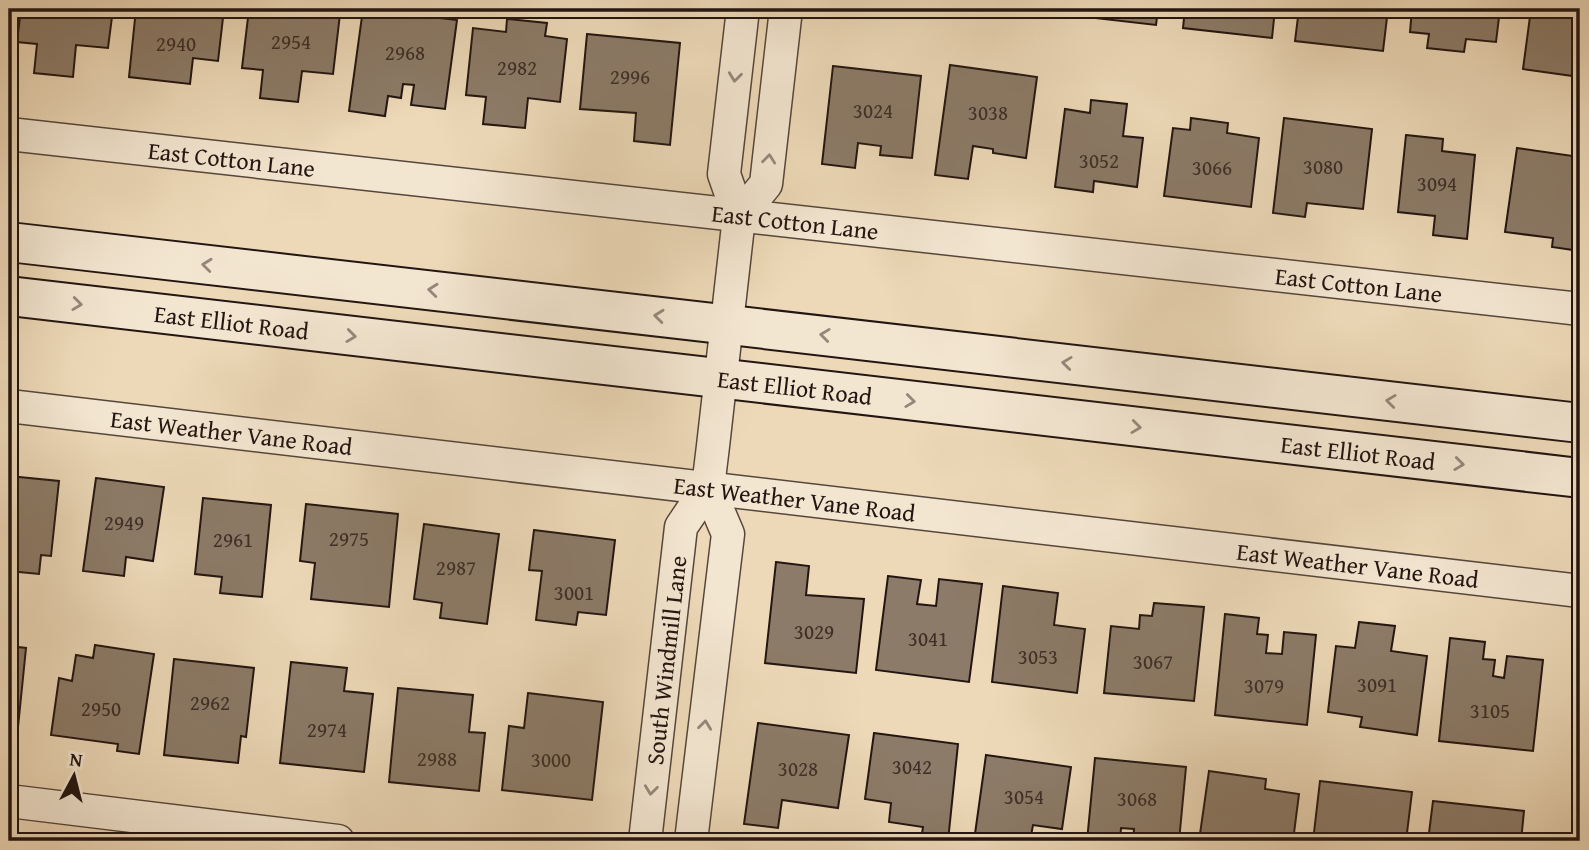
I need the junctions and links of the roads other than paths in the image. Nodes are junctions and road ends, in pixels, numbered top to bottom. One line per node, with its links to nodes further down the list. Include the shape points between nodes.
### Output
1 (743, 9): 4 (street, one-way to 4, via 724,174)
2 (786, 9): 4 (street, one-way to 2, via 766,184)
3 (9, 134): 4 (street, East Cotton Lane)
4 (739, 217): 7 (street, East Cotton Lane); 8 (street, South Windmill Lane)
5 (9, 242): 8 (main road, East Elliot Road, one-way to 5)
6 (9, 296): 8 (main road, East Elliot Road, one-way to 8)
7 (1580, 309)
8 (723, 352): 10 (main road, East Elliot Road, one-way to 8); 11 (main road, East Elliot Road, one-way to 11); 12 (street, South Windmill Lane)
9 (9, 406): 12 (street, East Weather Vane Road)
10 (1580, 423)
11 (1580, 478)
12 (708, 487): 13 (street, East Weather Vane Road); 16 (street, South Windmill Lane, one-way to 16, via 681,527); 17 (street, South Windmill Lane, one-way to 12, via 728,534)
13 (1580, 590)
14 (9, 801): 15 (street)
15 (338, 841)
16 (645, 841)
17 (691, 841)

